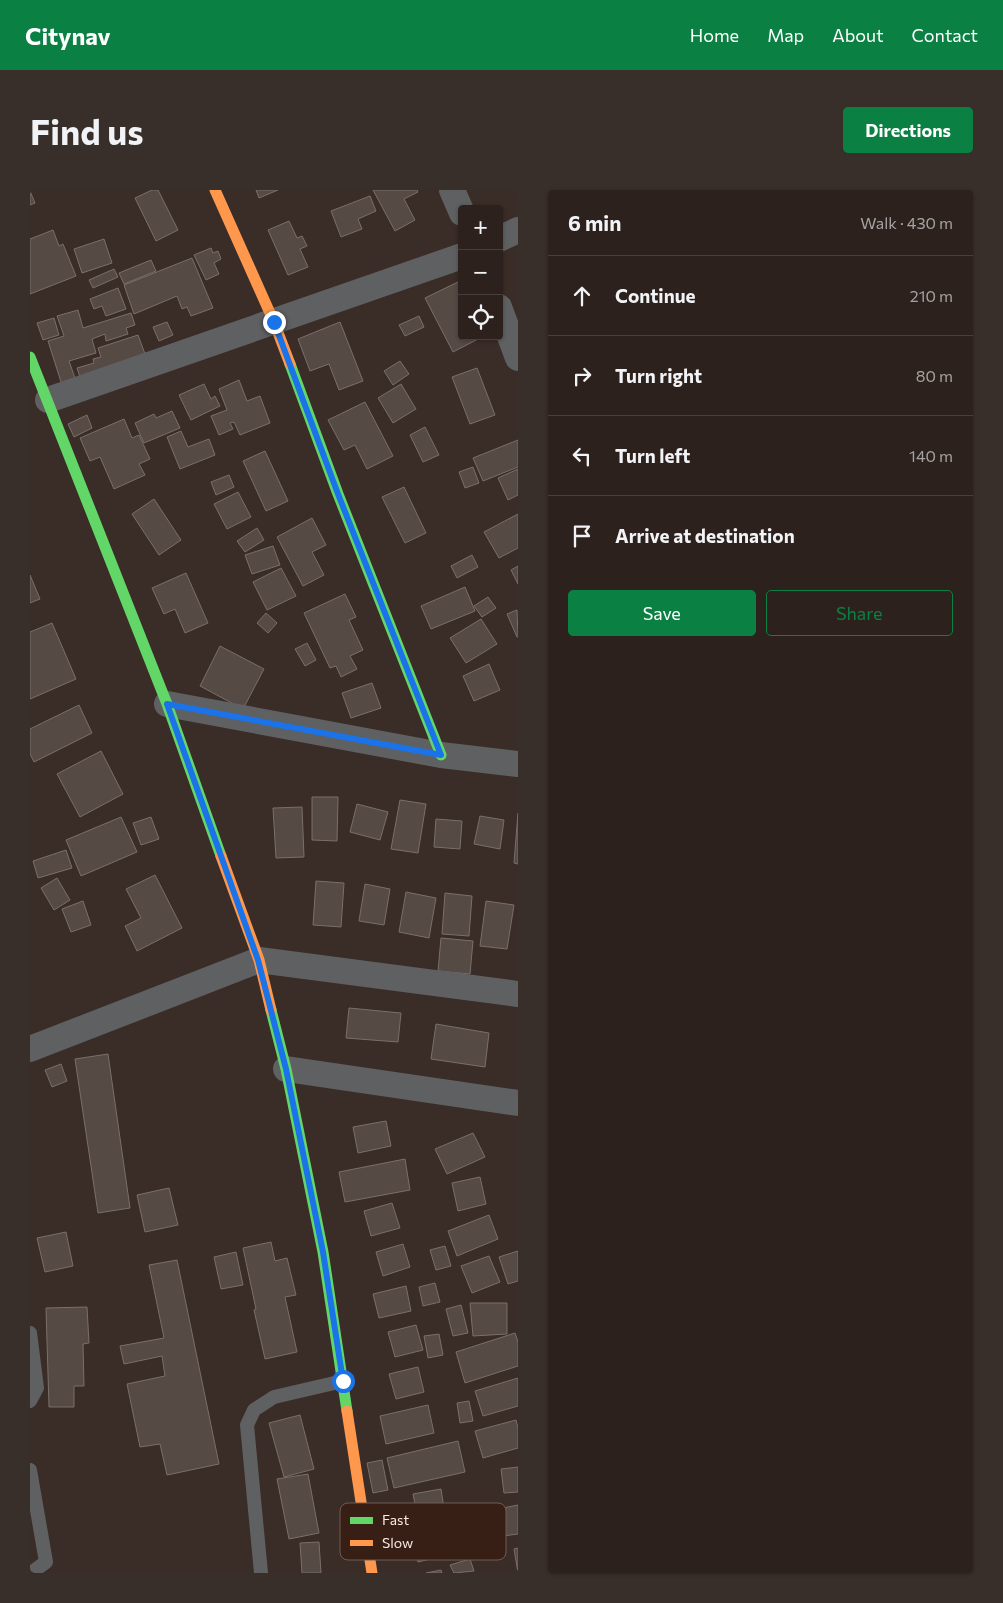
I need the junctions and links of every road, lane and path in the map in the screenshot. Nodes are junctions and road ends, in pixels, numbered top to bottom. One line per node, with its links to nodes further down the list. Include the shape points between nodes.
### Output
1 (215, 190): 8 (street)
2 (452, 190): 3 (street)
3 (459, 205)
4 (518, 230): 5 (street)
5 (503, 237)
6 (458, 257): 8 (street)
7 (503, 318): 9 (street)
8 (274, 322): 11 (street); 13 (street)
9 (518, 358)
10 (30, 359): 11 (street)
11 (48, 400): 12 (street)
12 (167, 704): 13 (street); 15 (street)
13 (441, 755): 14 (street)
14 (518, 764)
15 (258, 960): 16 (street); 17 (street); 18 (street)
16 (518, 994)
17 (30, 1049)
18 (286, 1069): 19 (street); 21 (street, via 323,1252)
19 (518, 1104)
20 (30, 1333): 22 (lane, via 37,1388)
21 (343, 1381): 24 (street); 27 (lane, via 274,1397 254,1410 247,1425)
22 (30, 1401)
23 (30, 1470): 26 (lane, via 46,1562)
24 (361, 1503)
25 (370, 1560): 28 (street)
26 (31, 1573)
27 (261, 1573)
28 (372, 1573)

